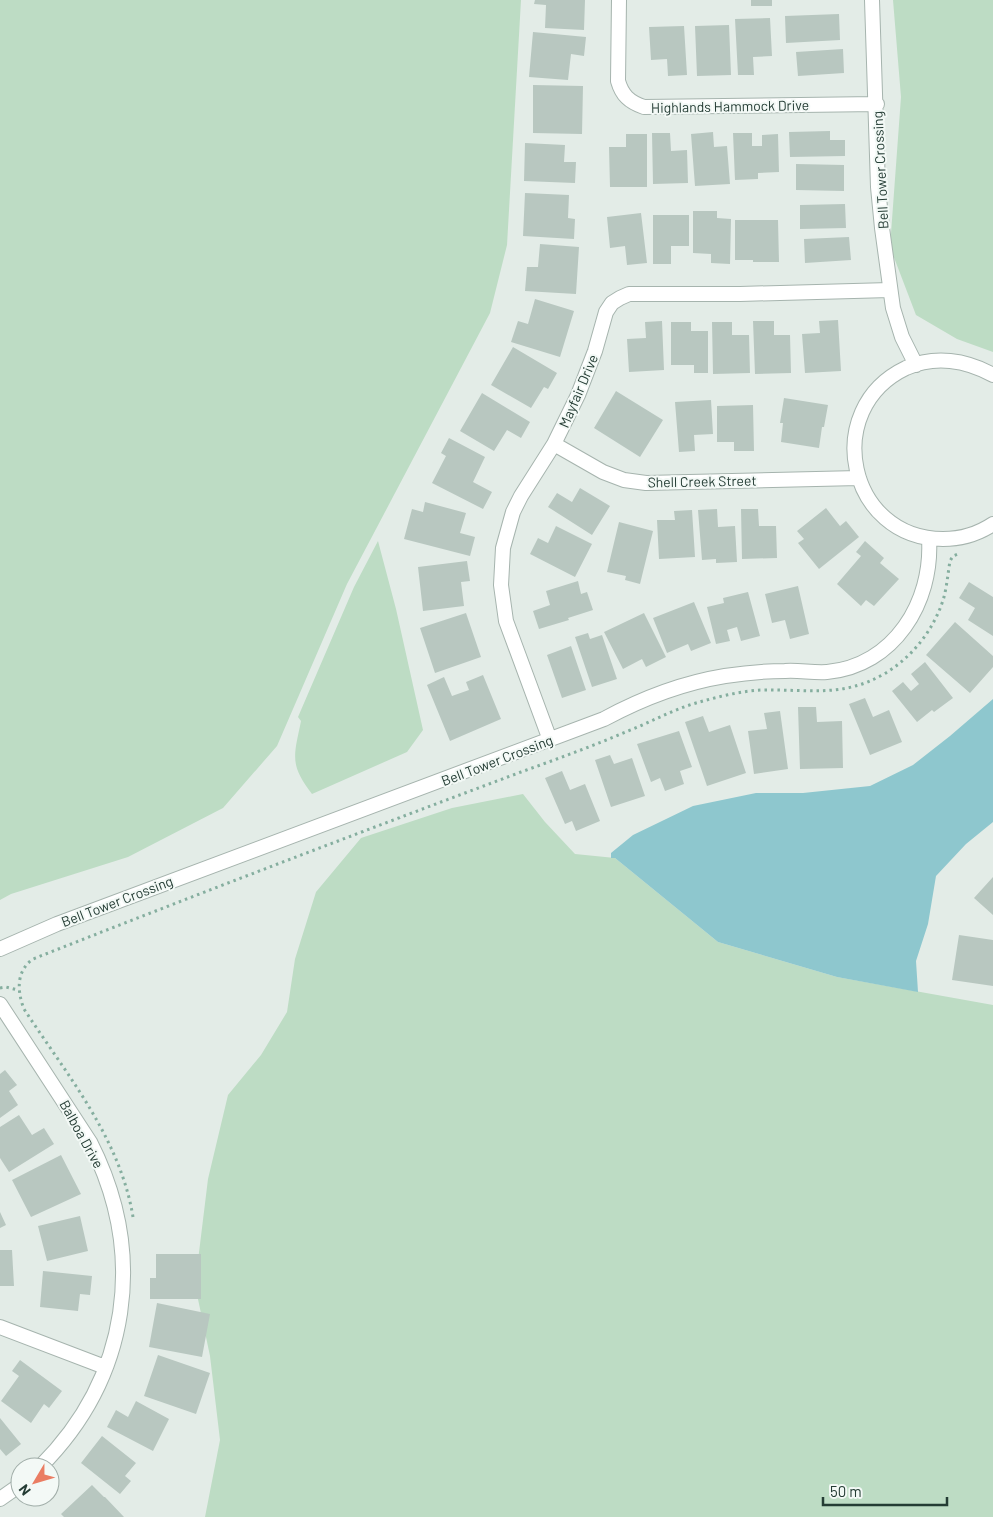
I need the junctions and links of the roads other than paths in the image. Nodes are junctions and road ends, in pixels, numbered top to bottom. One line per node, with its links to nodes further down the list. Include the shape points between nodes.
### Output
1 (619, 0): 3 (street, Highlands Hammock Drive, via 618,81 626,98 634,104 644,107)
2 (872, 0): 3 (street, Bell Tower Crossing)
3 (876, 104): 4 (street, Bell Tower Crossing, via 878,187)
4 (890, 290): 5 (street, Bell Tower Crossing, via 902,337); 7 (street, Mayfair Drive, via 629,294 620,298 606,312 578,395)
5 (916, 365): 6 (street, via 954,360); 8 (street, via 886,380 860,415 854,443)
6 (993, 375)
7 (554, 444): 8 (street, Shell Creek Street, via 603,472 624,480 646,483); 11 (street, Mayfair Drive, via 514,512 503,548 501,585 502,603 512,639)
8 (859, 478): 10 (street, via 869,499 889,521)
9 (993, 524): 10 (street, via 959,538)
10 (929, 539): 11 (street, Bell Tower Crossing, via 924,592 915,611 889,644 873,656 846,668 826,672 743,673 702,681 648,698)
11 (550, 740): 12 (street, Bell Tower Crossing, via 66,920)
12 (0, 949)
13 (0, 1004): 15 (street, Balboa Drive, via 90,1142 113,1199 122,1239 124,1280 119,1321)
14 (0, 1327): 15 (street)
15 (105, 1367): 16 (street, Balboa Drive, via 76,1424)
16 (50, 1457)

